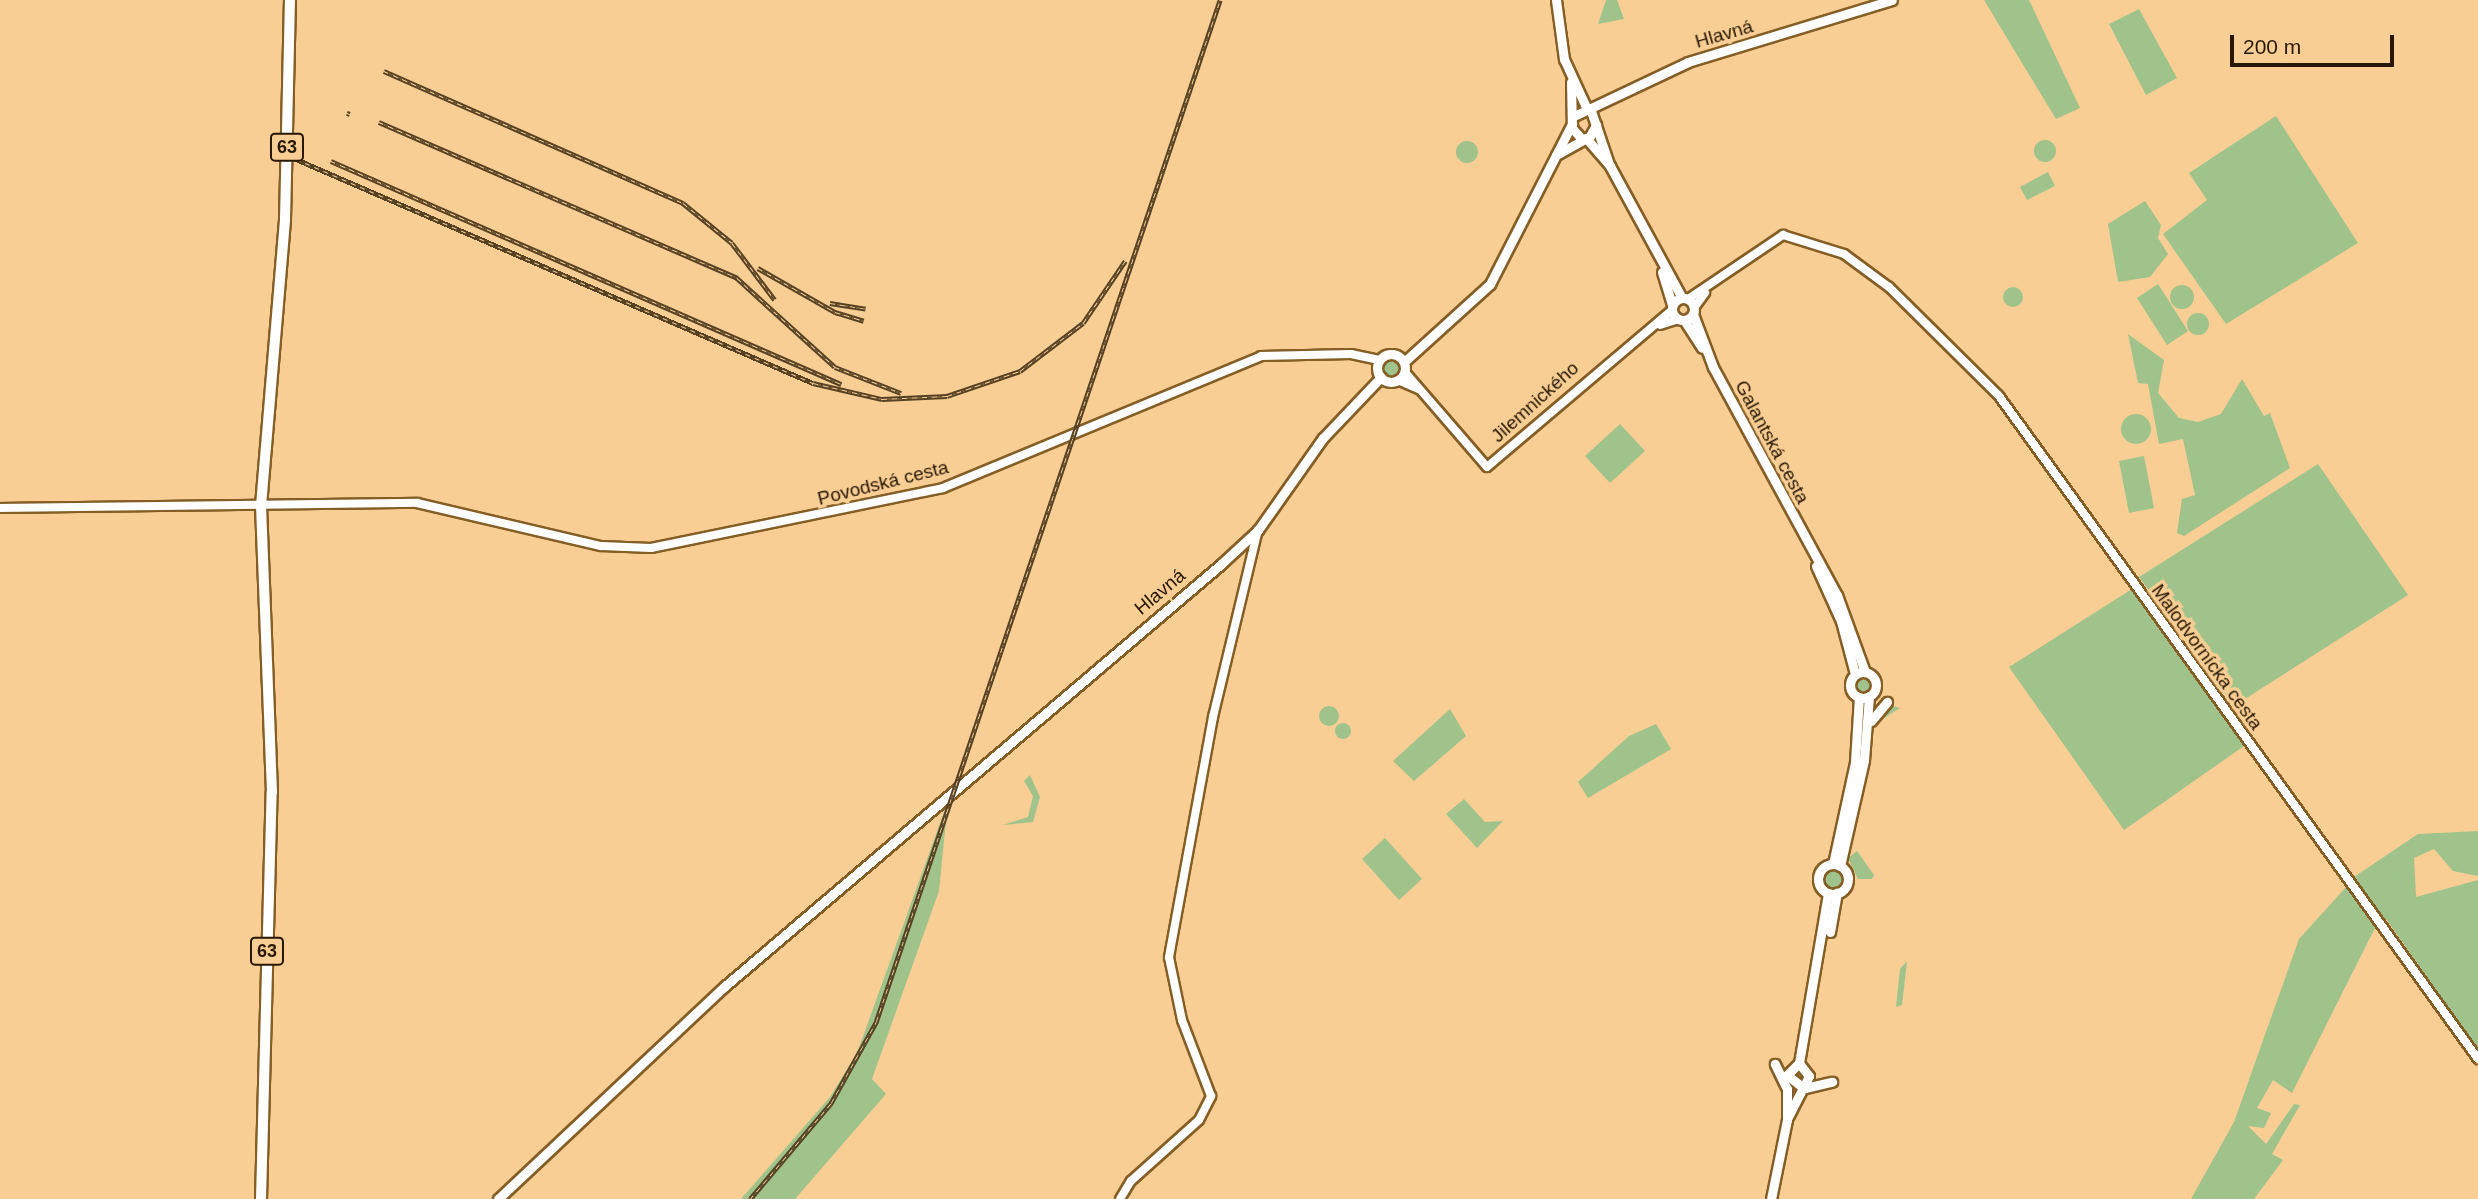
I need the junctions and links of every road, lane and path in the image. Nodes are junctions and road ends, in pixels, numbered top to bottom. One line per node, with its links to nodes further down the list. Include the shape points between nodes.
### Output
1 (290, 0): 23 (main road, 63, via 285,219)
2 (1556, 0): 4 (main road)
3 (1892, 0): 5 (main road, Hlavná, via 1688,62)
4 (1571, 82): 6 (main road); 7 (main road)
5 (1611, 103): 6 (main road); 8 (main road)
6 (1588, 108): 7 (main road); 8 (main road)
7 (1573, 120): 9 (main road); 10 (main road)
8 (1597, 123): 9 (main road); 11 (main road)
9 (1583, 138): 10 (main road); 11 (main road)
10 (1556, 155): 19 (main road, via 1496,276)
11 (1610, 166): 12 (main road, Galantská cesta)
12 (1658, 261): 14 (main road, Galantská cesta); 16 (main road, Galantská cesta)
13 (1709, 288): 14 (street); 15 (street); 32 (street, Malodvornícka cesta, via 1783,235 1844,254 1891,289 1999,396)
14 (1685, 298): 15 (main road, Galantská cesta); 16 (main road)
15 (1694, 311): 16 (main road); 17 (main road, Galantská cesta)
16 (1676, 314): 17 (main road, Galantská cesta); 22 (street, Jilemnického, via 1654,327 1487,467)
17 (1709, 358): 26 (main road, Galantská cesta, via 1848,619)
18 (1379, 363): 19 (main road); 20 (main road); 23 (street, Povodská cesta, via 1366,358 1261,356 943,488 676,545 613,549 475,512 367,501)
19 (1403, 363): 21 (main road); 22 (street, Jilemnického)
20 (1381, 377): 21 (main road); 25 (main road, Hlavná, via 1323,438)
21 (1398, 380): 22 (street, Jilemnického)
22 (1419, 390)
23 (261, 506): 24 (street, Povodská cesta); 38 (main road, 63, via 272,792)
24 (0, 508)
25 (1258, 530): 39 (main road, Hlavná, via 726,985); 40 (street, via 1213,717 1169,957 1182,1020 1211,1096 1199,1120 1130,1181)
26 (1860, 673): 27 (main road, Galantská cesta, via 1850,686); 27 (main road, Galantská cesta, via 1876,683)
27 (1864, 697): 29 (main road, Galantská cesta); 30 (main road, Galantská cesta)
28 (1887, 702): 29 (main road, via 1874,711)
29 (1868, 733): 30 (main road, Galantská cesta)
30 (1836, 865): 31 (main road, Galantská cesta, via 1848,880); 31 (main road, Galantská cesta, via 1818,878)
31 (1833, 893): 34 (main road, Galantská cesta)
32 (2478, 1059)
33 (1775, 1064): 37 (main road, via 1787,1089)
34 (1803, 1065): 36 (main road, Galantská cesta, via 1809,1078); 36 (main road, Galantská cesta, via 1788,1070)
35 (1832, 1082): 37 (main road, via 1806,1087)
36 (1795, 1084): 37 (main road, Galantská cesta)
37 (1787, 1120): 41 (main road)
38 (261, 1199)
39 (498, 1199)
40 (1119, 1199)
41 (1771, 1199)

